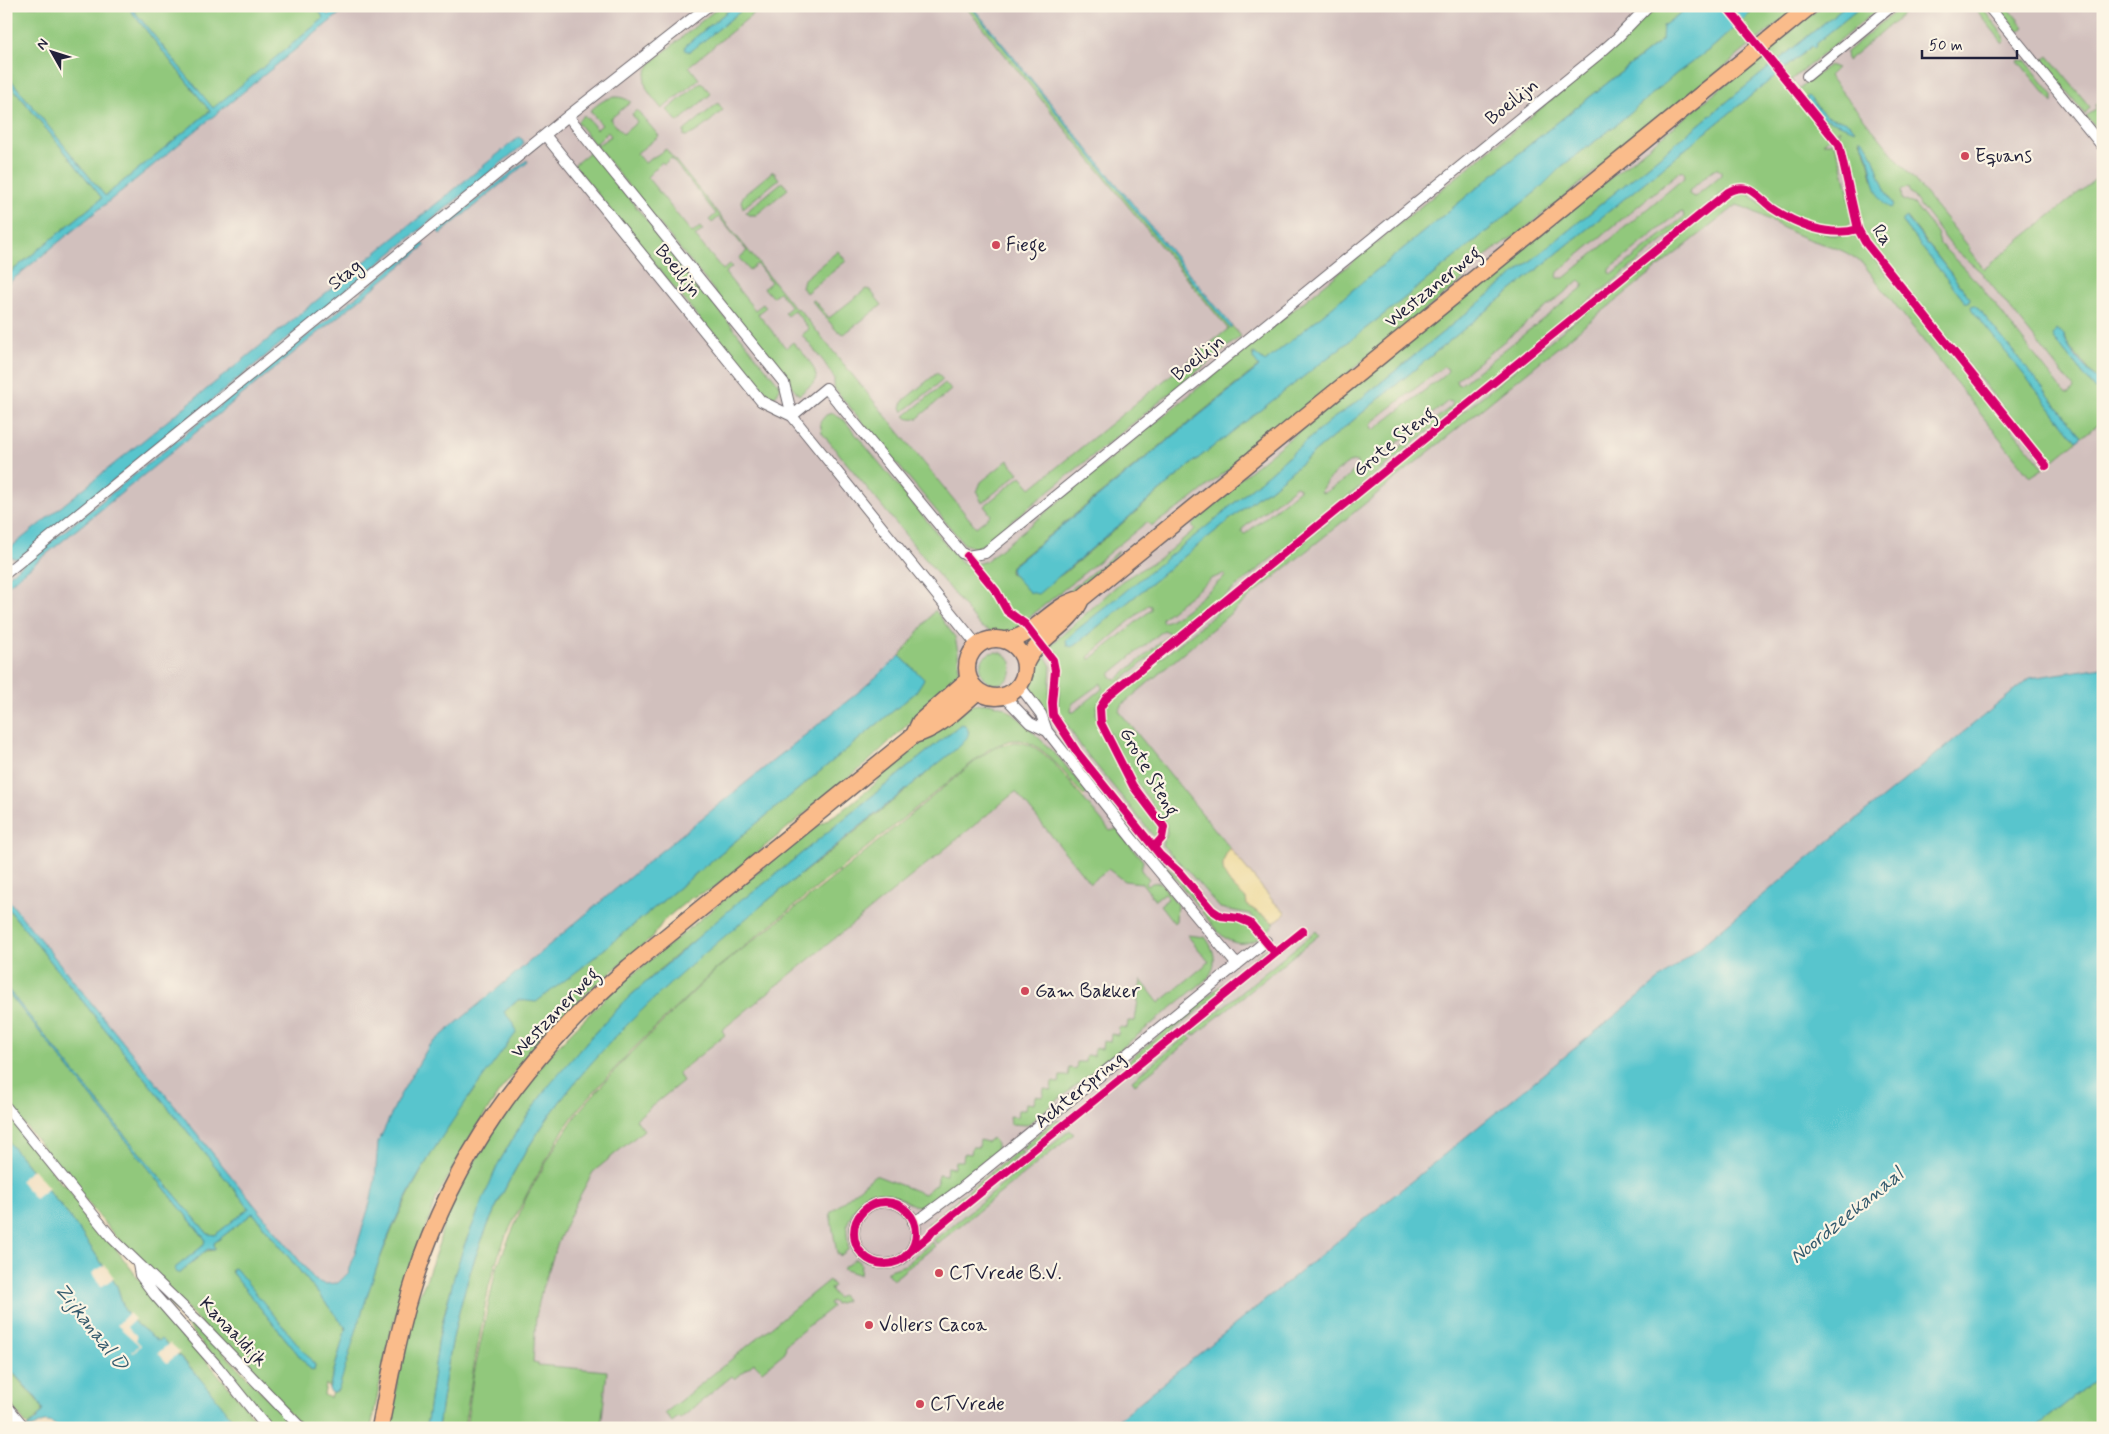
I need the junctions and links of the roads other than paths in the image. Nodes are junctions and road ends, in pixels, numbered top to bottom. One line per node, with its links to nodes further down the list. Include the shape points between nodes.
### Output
1 (708, 6): 7 (street, Stag)
2 (1648, 6): 10 (street, Boeilijn, via 1592,59 985,553 967,556 962,553 826,388)
3 (1810, 6): 12 (main road, Westzanerweg)
4 (1892, 6): 6 (street)
5 (1988, 6): 9 (street)
6 (1806, 76)
7 (568, 116): 8 (street, Stag); 10 (street, Boeilijn, via 784,383)
8 (545, 135): 10 (street, Boeilijn, via 760,401); 11 (street, Stag)
9 (2103, 147)
10 (792, 416): 14 (street, Boeilijn)
11 (6, 573)
12 (1081, 599): 13 (main road, Westzanerweg, via 1070,601 1020,637); 15 (main road, Westzanerweg, via 1076,610 1035,646)
13 (1007, 640): 14 (main road, via 992,638); 15 (main road, via 1018,648)
14 (977, 645): 16 (main road, via 966,664)
15 (1025, 665): 17 (main road)
16 (974, 685): 18 (main road, via 991,696); 29 (main road, Westzanerweg, via 920,722 914,735 612,982 561,1031 512,1090 464,1165 427,1244 398,1337)
17 (1019, 685): 18 (main road); 19 (street, via 1041,714)
18 (1004, 696): 19 (street, via 1030,723)
19 (1046, 731): 21 (street)
20 (1266, 941): 21 (street, Achterspring)
21 (1237, 965): 23 (street, Achterspring, via 963,1187)
22 (6, 1107): 24 (street, Kanaaldijk, via 112,1238)
23 (914, 1222): 23 (street, via 909,1213 899,1206 888,1202 876,1203 857,1218 855,1242 870,1260 894,1263 912,1247 916,1236)
24 (138, 1264): 27 (street, Kanaaldijk, via 140,1275 154,1294); 28 (street, Kanaaldijk)
25 (6, 1405): 26 (street)
26 (25, 1428)
27 (266, 1428)
28 (301, 1428)
29 (380, 1428)

